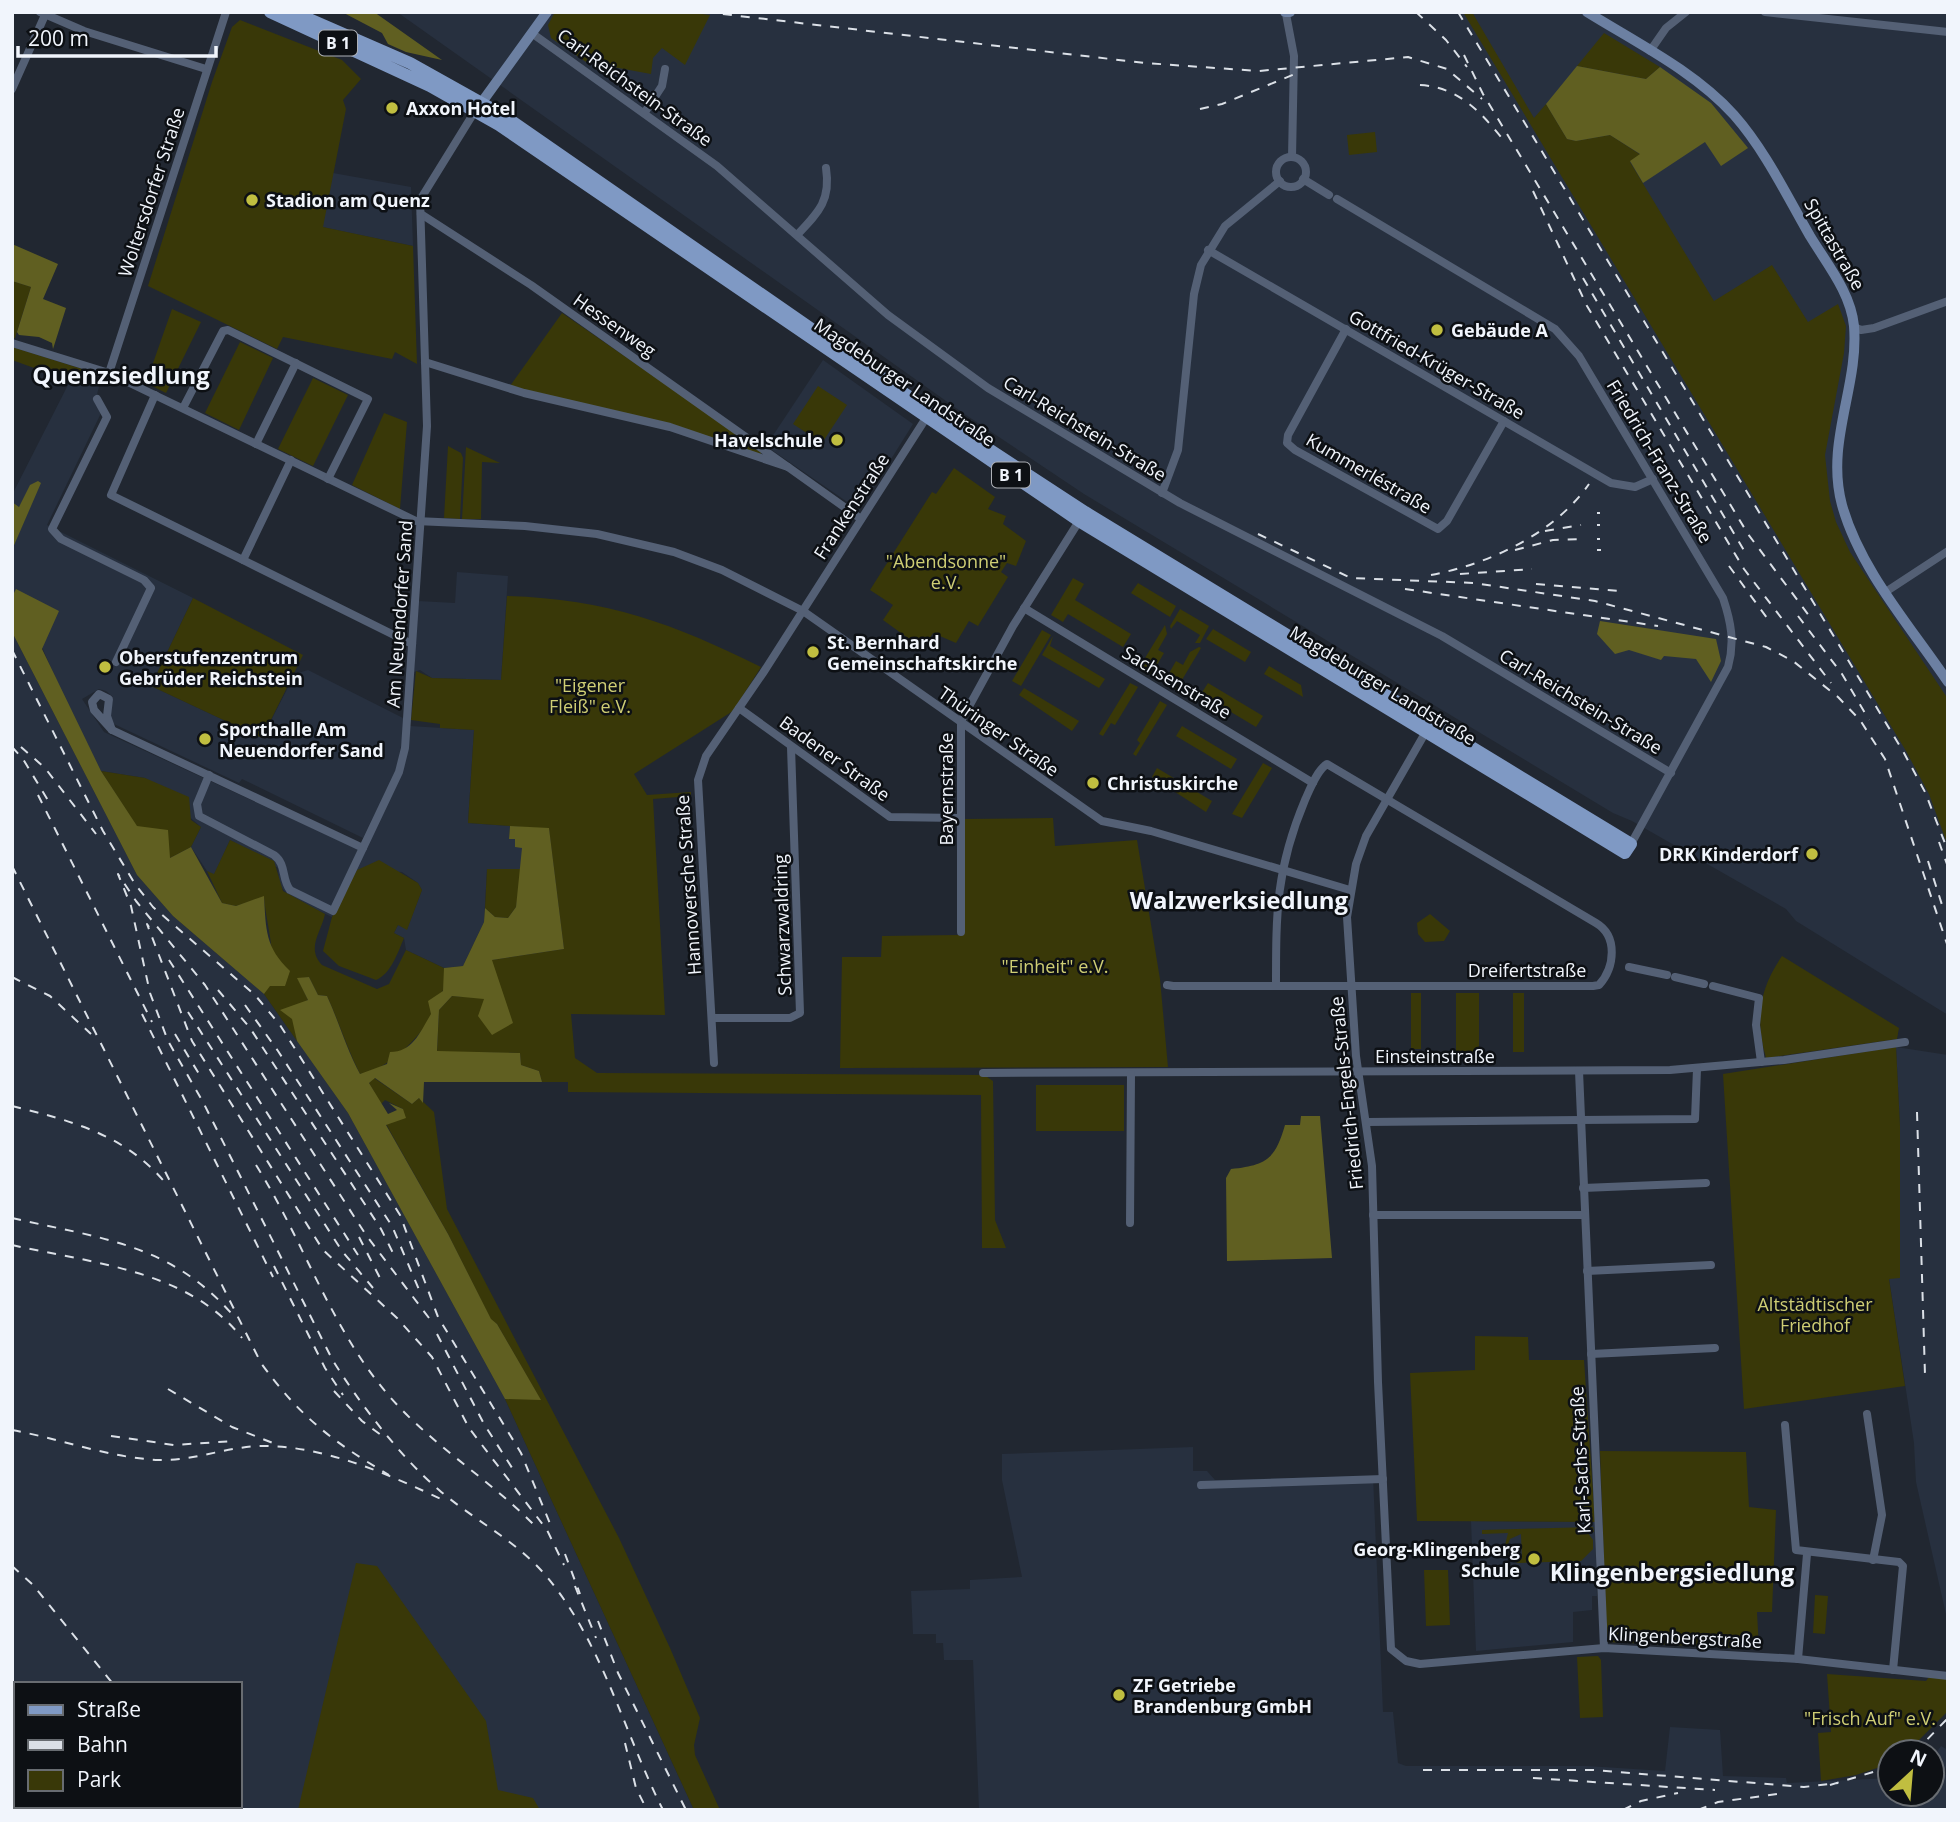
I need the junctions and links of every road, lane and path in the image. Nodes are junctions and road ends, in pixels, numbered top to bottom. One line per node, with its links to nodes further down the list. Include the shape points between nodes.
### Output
1 (270, 12): 16 (main road, Magdeburger Landstraße / B 1)
2 (293, 12): 16 (main road, Magdeburger Landstraße / B 1, via 410,63)
3 (547, 12): 11 (street)
4 (1587, 12): 12 (street, Spittastraße)
5 (1686, 12): 12 (street, via 1666,28)
6 (1765, 12): 10 (street)
7 (43, 13): 13 (street); 15 (street)
8 (1287, 13): 18 (street, via 1294,56)
9 (226, 15): 13 (street, Woltersdorfer Straße)
10 (1948, 32)
11 (533, 34): 16 (street); 17 (street, Carl-Reichstein-Straße)
12 (1650, 51): 26 (street, Spittastraße, via 1705,87 1743,125 1844,292)
13 (206, 69): 31 (street, Woltersdorfer Straße)
14 (665, 69): 17 (street, via 662,86)
15 (12, 89)
16 (479, 107): 22 (street, Am Neuendorfer Sand, via 424,190); 35 (main road, Magdeburger Landstraße / B 1); 43 (main road, Magdeburger Landstraße / B 1)
17 (645, 112): 23 (street, Carl-Reichstein-Straße)
18 (1292, 156): 20 (street, via 1304,164); 21 (street, via 1279,166)
19 (826, 168): 23 (street, via 829,186 825,200)
20 (1303, 179): 21 (street, via 1290,186); 41 (street, Friedrich-Franz-Straße, via 1555,329 1579,356)
21 (1280, 181): 24 (street, via 1231,220)
22 (421, 214): 29 (street, Am Neuendorfer Sand); 39 (street, Hessenweg, via 531,285)
23 (798, 234): 42 (street, Carl-Reichstein-Straße, via 943,358)
24 (1208, 250): 27 (street, Gottfried-Krüger-Straße); 42 (street, via 1194,294 1178,450)
25 (1948, 301): 26 (street, via 1874,328)
26 (1854, 327): 48 (street, Spittastraße, via 1838,440 1839,485 1855,542)
27 (1346, 330): 36 (street, Gottfried-Krüger-Straße); 36 (street, Kummerléstraße, via 1288,435 1287,443 1295,450 1438,529)
28 (12, 343): 31 (street, Thüringer Straße)
29 (425, 362): 39 (street, Hessenweg, via 514,391 670,427); 45 (street, Am Neuendorfer Sand, via 427,426)
30 (296, 363): 34 (street, via 223,331); 37 (street); 40 (street, via 368,399)
31 (109, 373): 32 (street, Thüringer Straße)
32 (155, 395): 34 (street, Thüringer Straße); 47 (street, via 111,495)
33 (97, 399): 52 (street, via 107,417 52,530 151,588)
34 (183, 408): 37 (street, Thüringer Straße)
35 (926, 418): 43 (main road, Magdeburger Landstraße / B 1); 44 (street, Frankenstraße)
36 (1504, 422): 41 (street, Gottfried-Krüger-Straße, via 1619,486 1635,487)
37 (256, 444): 38 (street, Thüringer Straße)
38 (291, 460): 40 (street, Thüringer Straße); 47 (street)
39 (788, 467): 44 (street, Hessenweg)
40 (328, 479): 45 (street, Thüringer Straße)
41 (1653, 479): 59 (street, Friedrich-Franz-Straße, via 1723,598 1732,650 1721,682)
42 (1162, 493): 59 (street, Carl-Reichstein-Straße, via 1413,620)
43 (1082, 516): 49 (street, Bayernstraße); 56 (main road, Magdeburger Landstraße / B 1)
44 (861, 519): 50 (street, Frankenstraße)
45 (421, 523): 50 (street, Thüringer Straße, via 560,529 628,540 722,570); 51 (street, Am Neuendorfer Sand)
46 (1948, 551): 48 (street)
47 (243, 560): 51 (street)
48 (1886, 592): 53 (street, Spittastraße)
49 (1024, 608): 55 (street, Bayernstraße, via 965,708); 61 (street, Sachsenstraße)
50 (803, 611): 54 (street, Hannoversche Straße); 55 (street, Thüringer Straße)
51 (412, 644): 64 (street, Am Neuendorfer Sand, via 405,748 399,772)
52 (117, 662)
53 (1948, 682)
54 (739, 708): 58 (street, Badener Straße); 75 (street, Hannoversche Straße, via 706,756 698,780)
55 (962, 724): 63 (street, Bayernstraße); 66 (street, Thüringer Straße, via 1102,821)
56 (1429, 727): 62 (street, Friedrich-Engels-Straße); 65 (main road, Magdeburger Landstraße / B 1)
57 (112, 730): 60 (street)
58 (791, 747): 63 (street, Badener Straße, via 893,819); 75 (street, Schwarzwaldring, via 800,1013 790,1018)
59 (1671, 773): 65 (street, Friedrich-Franz-Straße)
60 (209, 775): 64 (street); 64 (street, Am Neuendorfer Sand, via 197,804 199,816 274,855 283,865 290,890 333,911)
61 (1313, 783): 62 (street, Dreifertstraße, via 1323,765 1329,764); 66 (street)
62 (1386, 799): 67 (street, Friedrich-Engels-Straße, via 1361,850); 69 (street, Dreifertstraße, via 1602,927 1612,940)
63 (960, 818): 68 (street, Bayernstraße)
64 (363, 848)
65 (1628, 848)
66 (1282, 870): 67 (street, Thüringer Straße); 73 (street)
67 (1350, 890): 74 (street, Friedrich-Engels-Straße)
68 (961, 932)
69 (1610, 962): 70 (street); 74 (street, Dreifertstraße, via 1601,983 1593,986)
70 (1619, 964)
71 (1629, 967): 77 (street, via 1759,998 1756,1025)
72 (1167, 985): 73 (street)
73 (1276, 986): 74 (street)
74 (1350, 986): 81 (street, Friedrich-Engels-Straße)
75 (712, 1018): 78 (street, Hannoversche Straße)
76 (1905, 1042): 77 (street, Einsteinstraße)
77 (1761, 1062): 79 (street, Einsteinstraße)
78 (714, 1063)
79 (1697, 1069): 80 (street, Einsteinstraße); 84 (street, via 1695,1119)
80 (1579, 1071): 81 (street, Einsteinstraße); 84 (street, Karl-Sachs-Straße)
81 (1359, 1072): 83 (street, Einsteinstraße); 85 (street, Friedrich-Engels-Straße)
82 (983, 1073): 83 (street, Einsteinstraße)
83 (1131, 1074): 90 (street)
84 (1580, 1120): 85 (street); 87 (street, Karl-Sachs-Straße)
85 (1367, 1122): 88 (street, Friedrich-Engels-Straße)
86 (1706, 1183): 87 (street)
87 (1583, 1188): 89 (street, Karl-Sachs-Straße)
88 (1373, 1215): 89 (street); 97 (street, Friedrich-Engels-Straße)
89 (1585, 1215): 92 (street, Karl-Sachs-Straße)
90 (1130, 1223)
91 (1711, 1265): 92 (street)
92 (1587, 1271): 94 (street, Karl-Sachs-Straße)
93 (1715, 1348): 94 (street)
94 (1591, 1354): 101 (street, Karl-Sachs-Straße)
95 (1867, 1414): 100 (street, via 1882,1515)
96 (1785, 1425): 99 (street, via 1796,1550)
97 (1383, 1479): 98 (street); 103 (street, Friedrich-Engels-Straße, via 1391,1649 1406,1661)
98 (1201, 1485)
99 (1807, 1554): 100 (street); 102 (street)
100 (1873, 1560): 104 (street, via 1903,1566)
101 (1604, 1648): 102 (street, Klingenbergstraße); 103 (street, Klingenbergstraße)
102 (1798, 1659): 104 (street, Klingenbergstraße)
103 (1420, 1664)
104 (1893, 1670): 105 (street, Klingenbergstraße)
105 (1948, 1675)

